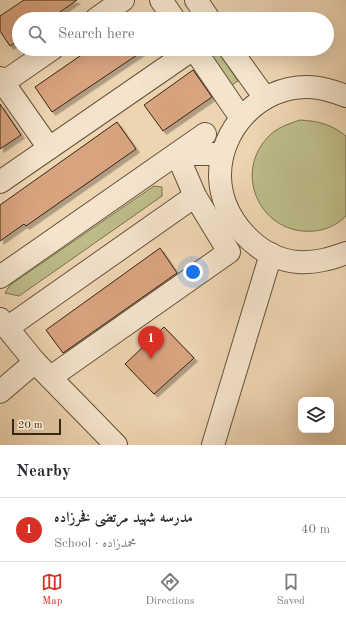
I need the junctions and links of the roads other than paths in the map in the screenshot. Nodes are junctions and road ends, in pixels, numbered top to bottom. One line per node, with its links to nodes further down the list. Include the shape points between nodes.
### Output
1 (123, 0): 4 (street)
2 (161, 0): 5 (street)
3 (196, 0): 6 (street)
4 (106, 12)
5 (169, 12)
6 (204, 12)
7 (41, 56): 11 (street)
8 (183, 56): 16 (street)
9 (198, 56): 14 (street)
10 (235, 56): 13 (street)
11 (1, 82): 16 (street)
12 (346, 96): 13 (street, via 328,89 306,87 285,90)
13 (265, 98): 14 (street)
14 (241, 118): 18 (street)
15 (205, 134): 17 (street)
16 (49, 148): 19 (street)
17 (177, 154): 18 (street); 20 (street); 23 (street)
18 (222, 154): 22 (street, via 220,178 224,202 235,223 251,241)
19 (0, 182)
20 (195, 196): 24 (street); 26 (street, via 229,252)
21 (346, 253): 22 (street, via 324,261 297,262)
22 (271, 254): 29 (street)
23 (0, 277)
24 (3, 324): 25 (street)
25 (35, 362): 27 (street); 28 (street)
26 (58, 372)
27 (0, 392)
28 (116, 445)
29 (213, 445)

